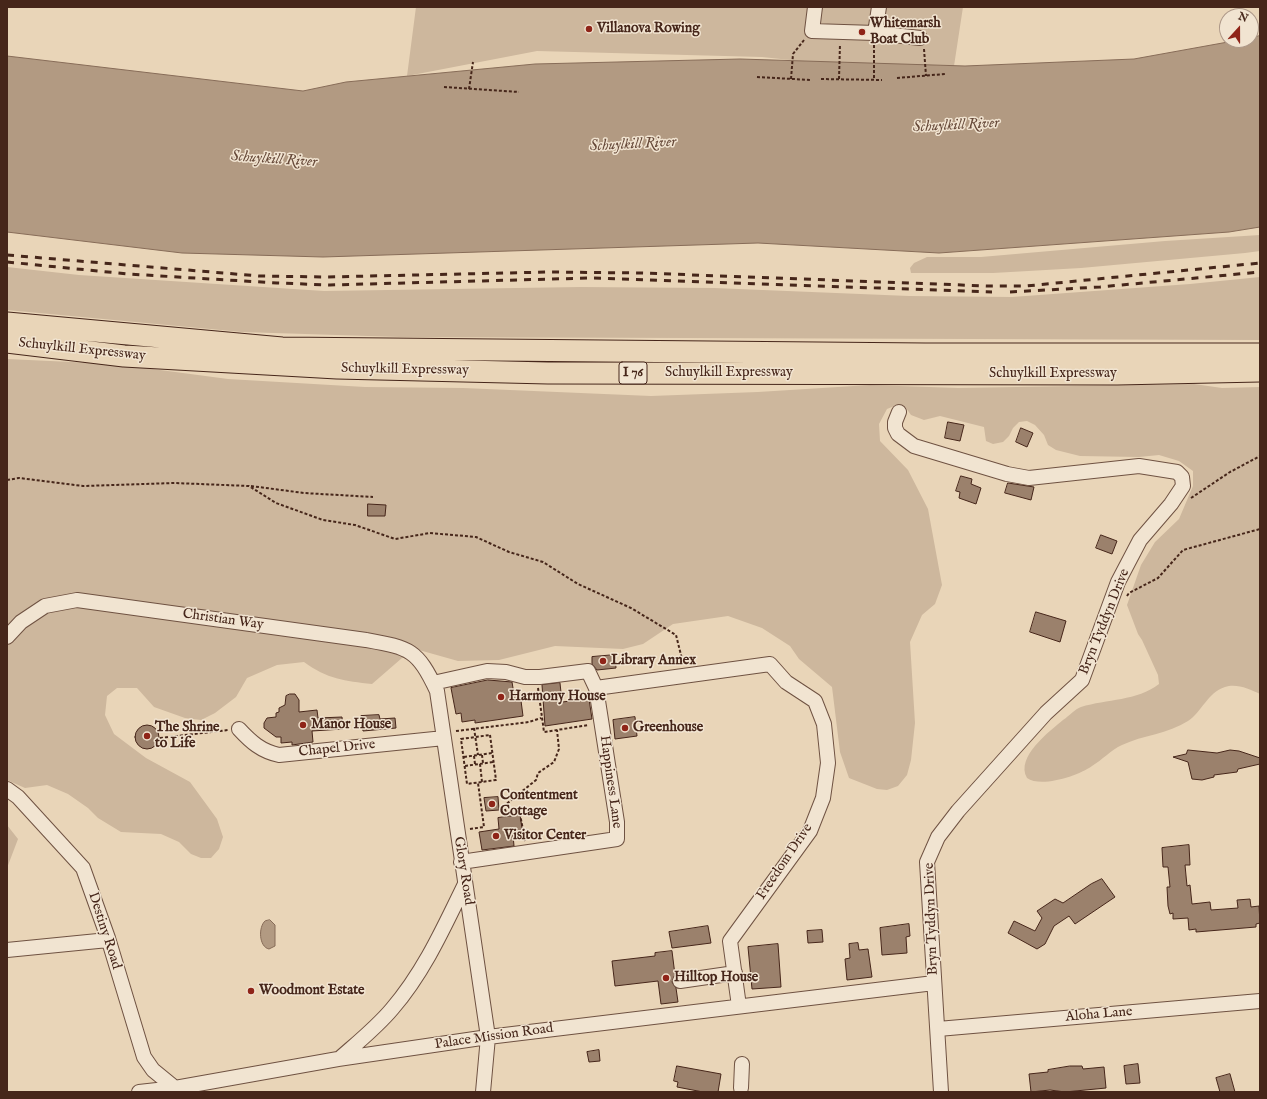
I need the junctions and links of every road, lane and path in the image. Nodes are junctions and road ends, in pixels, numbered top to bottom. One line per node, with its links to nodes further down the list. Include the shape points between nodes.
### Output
1 (814, 7): 3 (street)
2 (879, 7): 4 (street)
3 (812, 31): 4 (street); 14 (path, via 793,54)
4 (874, 33): 5 (street)
5 (920, 38)
6 (840, 50): 16 (path)
7 (874, 51): 17 (path)
8 (473, 62): 21 (path)
9 (926, 63): 11 (path)
10 (945, 74): 11 (path)
11 (926, 76): 13 (path)
12 (757, 77): 14 (path)
13 (897, 78)
14 (791, 79): 18 (path)
15 (821, 79): 16 (path)
16 (839, 79): 17 (path)
17 (874, 79): 19 (path)
18 (811, 80)
19 (882, 80)
20 (444, 87): 21 (path)
21 (469, 89): 22 (path)
22 (519, 92)
23 (7, 323): 25 (highway, Schuylkill Expressway / I 76, via 282,348 925,354)
24 (7, 342): 26 (highway, Schuylkill Expressway / I 76, via 124,356 353,369 548,373 1109,374)
25 (1260, 354)
26 (1260, 371)
27 (899, 412): 69 (street, Bryn Tyddyn Drive, via 894,422 895,428 898,434 914,446 1007,474 1029,478 1139,466 1177,472 1182,477 1183,486 1140,540 1118,582 1082,680 1046,713 938,837 927,862)
28 (1260, 456): 32 (path)
29 (7, 480): 30 (path, via 19,478 83,486 175,483)
30 (249, 486): 31 (path, via 304,493); 36 (path, via 276,504 323,520 355,525 395,539 430,533 476,537 509,552 543,562 578,584 630,608 676,635)
31 (374, 497)
32 (1184, 502)
33 (1260, 529): 34 (path, via 1183,550 1158,578 1129,593)
34 (1125, 599)
35 (7, 637): 38 (street, Christian Way, via 21,622 45,606 77,600 402,647 417,656)
36 (685, 676): 39 (street); 67 (street, Freedom Drive, via 770,664 786,682 815,702 824,724 828,763 824,798 810,831 730,941)
37 (536, 677): 38 (street, via 487,671); 39 (street, Happiness Lane, via 588,671); 40 (path)
38 (433, 682): 45 (street, Glory Road, via 437,691)
39 (596, 688): 41 (street, Happiness Lane)
40 (541, 718): 42 (path, via 529,722); 44 (path, via 544,732)
41 (602, 723): 44 (path); 62 (street, Happiness Lane, via 617,822 617,839)
42 (474, 728): 45 (path); 46 (path)
43 (239, 729): 45 (street, Chapel Drive, via 258,748 279,755); 47 (path)
44 (557, 730): 62 (path, via 559,749 554,762 538,772 536,780 504,806 507,816 520,814)
45 (443, 735): 61 (street, Glory Road)
46 (475, 737): 48 (path, via 490,735); 49 (path); 52 (path, via 461,739)
47 (160, 738)
48 (492, 753): 50 (path); 53 (path)
49 (478, 755): 50 (path); 51 (path)
50 (482, 755): 54 (path)
51 (474, 756): 52 (path); 55 (path)
52 (464, 757): 57 (path)
53 (494, 762): 54 (path); 58 (path, via 496,780)
54 (483, 763): 56 (path)
55 (475, 764): 56 (path); 57 (path)
56 (480, 764): 58 (path)
57 (465, 766): 59 (path, via 467,784)
58 (482, 782): 59 (path)
59 (478, 783): 61 (path, via 484,827)
60 (7, 788): 65 (street, Destiny Road, via 83,868)
61 (457, 831): 63 (street, Glory Road)
62 (527, 852): 63 (street, Happiness Lane)
63 (461, 862): 64 (street, Glory Road)
64 (466, 884): 73 (street, Glory Road); 74 (street, via 418,975 392,1009)
65 (108, 940): 66 (street); 76 (street, Destiny Road, via 144,1057 153,1070)
66 (7, 950)
67 (735, 973): 68 (street); 71 (street, Freedom Drive)
68 (680, 981)
69 (934, 983): 71 (street, Palace Mission Road); 72 (street, Bryn Tyddyn Drive)
70 (1260, 1001): 72 (street, Aloha Lane)
71 (739, 1006): 73 (street, Palace Mission Road)
72 (938, 1029): 80 (street, Bryn Tyddyn Drive)
73 (488, 1037): 74 (street, Palace Mission Road); 79 (street, Glory Road)
74 (338, 1059): 76 (street, Palace Mission Road)
75 (742, 1064): 77 (street)
76 (175, 1088): 78 (street, Palace Mission Road)
77 (741, 1088)
78 (139, 1092)
79 (483, 1092)
80 (941, 1092)

